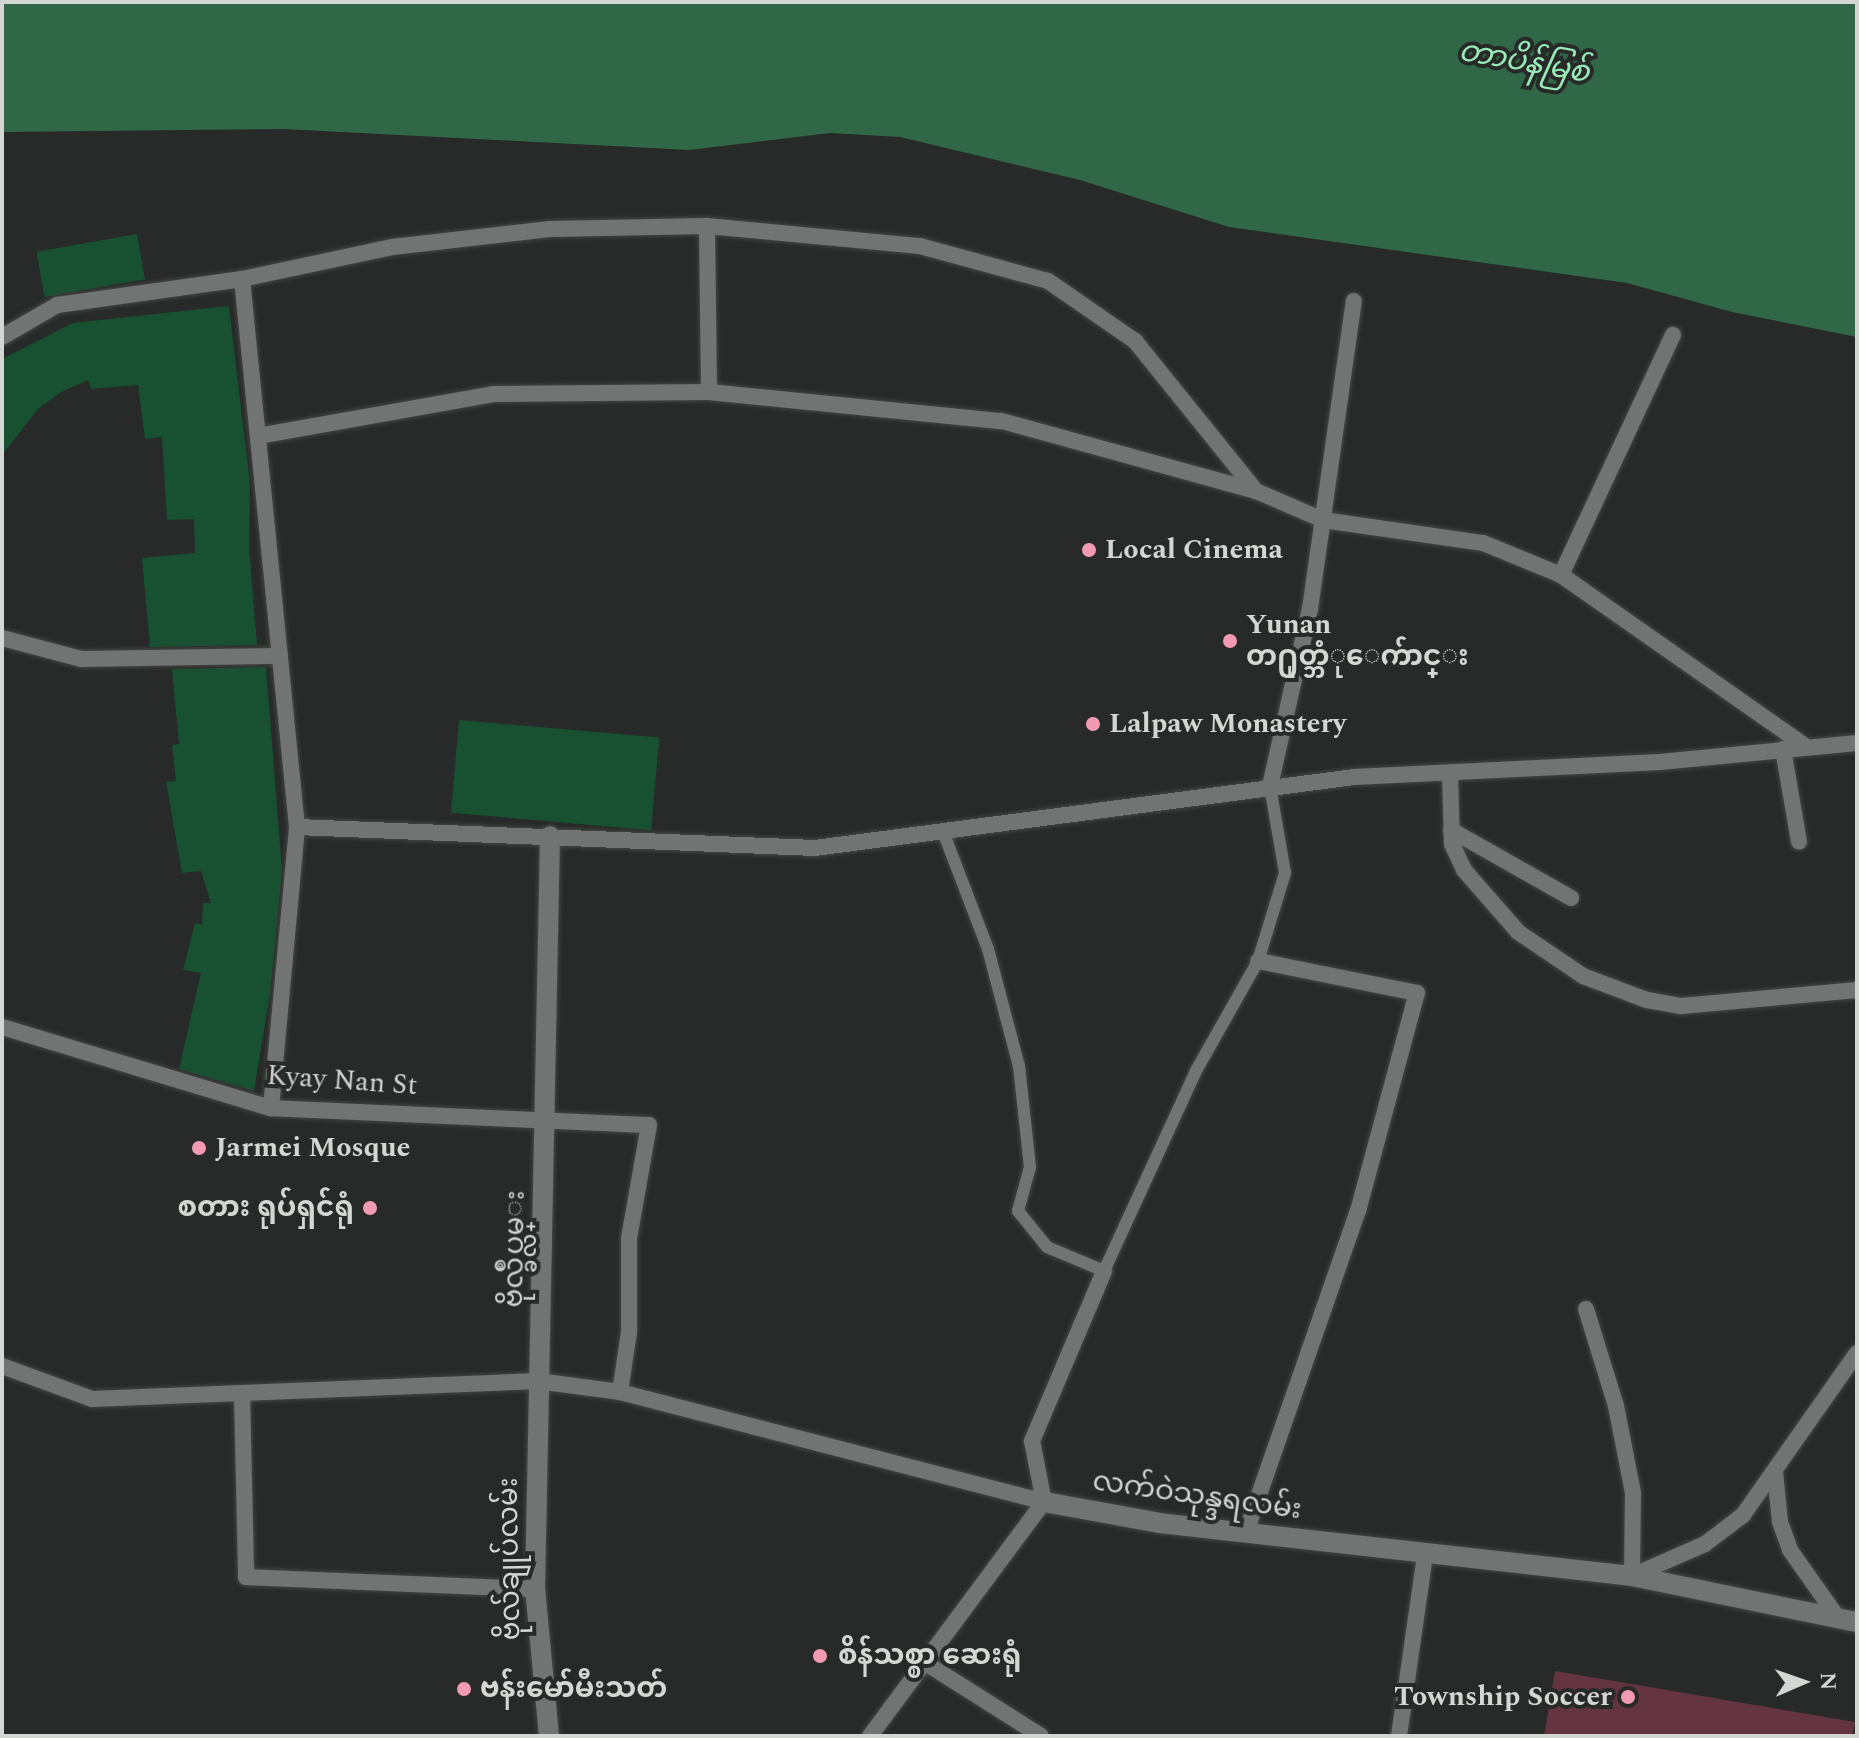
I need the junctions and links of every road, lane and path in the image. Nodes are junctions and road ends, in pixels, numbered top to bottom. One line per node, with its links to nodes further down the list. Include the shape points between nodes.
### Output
1 (707, 226): 2 (street, via 550,229 392,247); 6 (street); 8 (street, via 920,246 1048,281 1135,341)
2 (242, 279): 5 (street, via 57,305); 7 (street)
3 (1354, 301): 9 (street)
4 (1673, 335): 10 (street)
5 (2, 337)
6 (709, 392): 7 (street, via 493,394); 8 (street, via 1002,421)
7 (258, 436): 12 (street)
8 (1256, 491): 9 (street)
9 (1323, 520): 10 (street, via 1483,543); 17 (street, via 1310,609)
10 (1561, 575): 14 (street)
11 (2, 638): 12 (street, via 81,659)
12 (280, 656): 18 (street)
13 (1857, 743): 14 (street)
14 (1805, 746): 15 (street)
15 (1783, 749): 16 (street, via 1660,762); 22 (street)
16 (1450, 773): 17 (street); 19 (street)
17 (1270, 786): 20 (street); 24 (street, via 1285,873)
18 (297, 827): 21 (street); 27 (street)
19 (1451, 830): 23 (street); 25 (street, via 1457,857 1497,912 1583,976 1647,1000 1681,1006)
20 (944, 834): 21 (street, via 815,848); 29 (street, via 988,949 1019,1066 1030,1167 1018,1211 1047,1247)
21 (550, 836): 28 (street)
22 (1799, 842)
23 (1571, 898)
24 (1258, 961): 29 (street, via 1197,1069); 38 (street, via 1417,993 1358,1211)
25 (1857, 990)
26 (2, 1027): 27 (street, Kyay Nan St)
27 (271, 1108): 28 (street, Kyay Nan St)
28 (546, 1120): 33 (street, ဗိုလ္ခ်ဳပ္လမ္း); 34 (street, Kyay Nan St, via 649,1125 629,1238 629,1332)
29 (1104, 1271): 37 (street, via 1032,1441)
30 (1586, 1309): 40 (street, via 1616,1406 1633,1493)
31 (1857, 1353): 36 (street)
32 (2, 1366): 35 (street, လက်ဝဲသုန္ဒရလမ်း, via 92,1399)
33 (538, 1381): 34 (street, လက်ဝဲသုန္ဒရလမ်း); 35 (street, လက်ဝဲသုန္ဒရလမ်း); 41 (street, ဗိုလ်ချုပ်လမ်း)
34 (620, 1392): 37 (street, လက်ဝဲသုန္ဒရလမ်း)
35 (242, 1394): 41 (street, via 246,1577)
36 (1775, 1472): 40 (street, via 1743,1515 1705,1544); 42 (street, via 1780,1522 1790,1550)
37 (1044, 1502): 38 (street, လက်ဝဲသုန္ဒရလမ်း); 43 (street)
38 (1246, 1532): 39 (street, လက်ဝဲသုန္ဒရလမ်း)
39 (1425, 1555): 40 (street, လက်ဝဲသုန္ဒရလမ်း); 47 (street)
40 (1632, 1576): 42 (street, လက်ဝဲသုန္ဒရလမ်း)
41 (535, 1589): 44 (street, ဗိုလ်ချုပ်လမ်း)
42 (1848, 1620)
43 (924, 1662): 45 (street); 46 (street)
44 (549, 1736)
45 (870, 1736)
46 (1041, 1736)
47 (1399, 1736)

